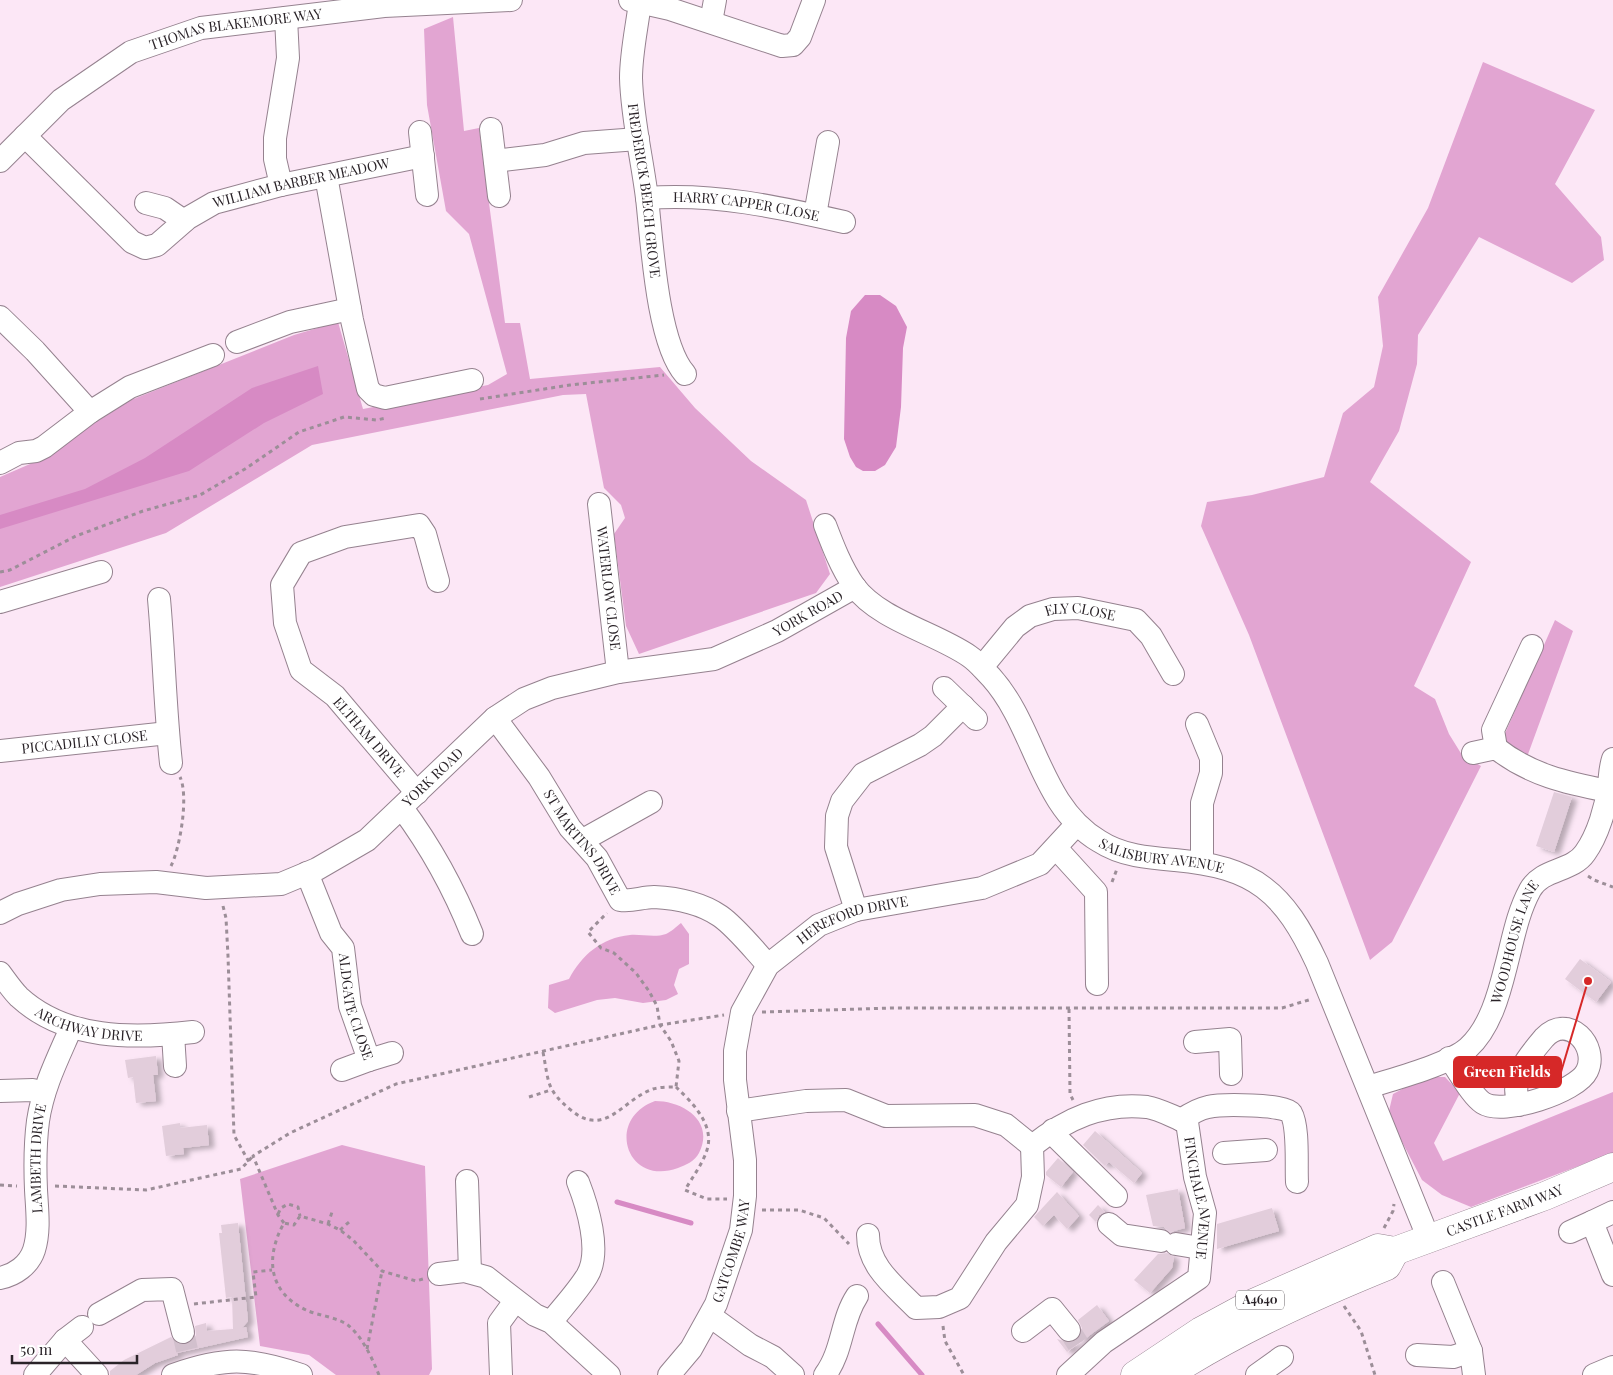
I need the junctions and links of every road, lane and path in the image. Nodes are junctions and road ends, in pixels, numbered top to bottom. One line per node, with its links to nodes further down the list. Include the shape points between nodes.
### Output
1 (511, 0): 5 (street, THOMAS BLAKEMORE WAY)
2 (715, 0): 7 (street)
3 (814, 0): 7 (street, via 800,37 793,45 782,46)
4 (635, 1): 7 (street, via 670,8); 11 (street, FREDERICK BEECH GROVE, via 631,77)
5 (361, 4): 6 (street, THOMAS BLAKEMORE WAY)
6 (286, 18): 10 (street, THOMAS BLAKEMORE WAY, via 201,28 131,52 61,100); 17 (street, via 288,58 275,138)
7 (711, 22)
8 (491, 129): 15 (street)
9 (420, 132): 13 (street)
10 (25, 136): 14 (street, THOMAS BLAKEMORE WAY); 23 (street, WILLIAM BARBER MEADOW, via 132,242 145,248 157,245)
11 (638, 139): 15 (street, via 584,143 544,156); 20 (street, FREDERICK BEECH GROVE)
12 (828, 142): 22 (street)
13 (423, 156): 16 (street, WILLIAM BARBER MEADOW); 18 (street)
14 (0, 161)
15 (495, 161): 19 (street)
16 (326, 176): 17 (street, WILLIAM BARBER MEADOW); 25 (street)
17 (281, 184): 23 (street, WILLIAM BARBER MEADOW, via 214,203)
18 (427, 195)
19 (499, 196)
20 (647, 198): 22 (street, HARRY CAPPER CLOSE, via 700,196 735,199); 29 (street, FREDERICK BEECH GROVE, via 652,250 668,341 676,363)
21 (146, 203): 23 (street, via 165,208)
22 (815, 215): 24 (street, HARRY CAPPER CLOSE)
23 (184, 221)
24 (844, 222)
25 (350, 309): 27 (street, via 290,322); 30 (street, via 368,389 374,395 385,398)
26 (0, 317): 31 (street, via 35,350)
27 (237, 342)
28 (213, 355): 31 (street, via 130,387)
29 (685, 374): 30 (path)
30 (471, 390)
31 (90, 412): 33 (street, via 36,451 19,453)
32 (395, 416): 36 (path, via 377,420 344,417 299,432 200,495 143,511 76,536)
33 (0, 463)
34 (598, 504): 44 (street, WATERLOW CLOSE)
35 (826, 525): 39 (street, SALISBURY AVENUE, via 837,555)
36 (0, 572)
37 (101, 572): 41 (street)
38 (438, 581): 56 (street, ELTHAM DRIVE, via 425,534 419,525 345,537 301,553 282,585 285,623 301,670 335,696)
39 (855, 587): 43 (street, SALISBURY AVENUE, via 883,611 969,656); 44 (street, YORK ROAD, via 777,631 714,659)
40 (159, 600): 49 (street)
41 (0, 602)
42 (1532, 646): 50 (street, via 1493,730)
43 (982, 667): 45 (street, ELY CLOSE, via 1015,627 1030,616 1053,609 1078,608 1136,620 1151,636); 58 (street, SALISBURY AVENUE, via 1003,691 1057,801)
44 (618, 672): 47 (street, YORK ROAD, via 552,688 524,699)
45 (1173, 674)
46 (944, 688): 69 (street, via 970,713 863,774 842,801 837,816 836,847)
47 (495, 718): 56 (street, YORK ROAD); 59 (street, ST MARTINS DRIVE, via 539,777 570,828)
48 (1197, 724): 61 (street, via 1211,758 1211,773 1202,803)
49 (168, 733): 51 (street, PICCADILLY CLOSE); 54 (street)
50 (1496, 748): 52 (street); 55 (street, via 1509,758 1556,780)
51 (0, 751)
52 (1473, 753)
53 (1613, 759): 55 (street)
54 (171, 763): 64 (path, via 181,780 183,811 178,852)
55 (1608, 791): 62 (street, via 1586,853)
56 (410, 801): 63 (street, YORK ROAD, via 367,840); 70 (street, ELTHAM DRIVE, via 421,833)
57 (651, 802): 59 (street)
58 (1076, 825): 60 (street, HEREFORD DRIVE); 61 (street, SALISBURY AVENUE, via 1099,842 1122,853)
59 (583, 840): 67 (street, ST MARTINS DRIVE)
60 (1056, 848): 69 (street, HEREFORD DRIVE, via 1040,864 982,888); 73 (street, via 1096,892)
61 (1202, 862): 84 (street, SALISBURY AVENUE, via 1236,871 1258,883 1289,911 1317,963)
62 (1575, 864): 65 (path, via 1594,880); 79 (street, WOODHOUSE LANE, via 1544,875 1531,888 1519,912 1500,990 1490,1015 1467,1048)
63 (307, 873): 66 (street, YORK ROAD, via 281,884); 80 (street, ALDGATE CLOSE, via 331,933 344,948 350,1006)
64 (164, 883): 66 (street, YORK ROAD); 68 (street, YORK ROAD, via 120,882 61,890)
65 (1613, 887)
66 (214, 888): 99 (path, via 226,918 234,1135)
67 (620, 900): 71 (street, ST MARTINS DRIVE, via 628,902 652,897 680,900 703,908 720,916); 83 (path, via 588,932 601,948 614,953 636,973 649,991 657,1006 660,1025 679,1061)
68 (1, 910)
69 (856, 910): 71 (street, HEREFORD DRIVE, via 819,925)
70 (472, 934)
71 (768, 965): 91 (street, HEREFORD DRIVE, via 742,1012 735,1050)
72 (0, 973): 75 (street, ARCHWAY DRIVE, via 19,997)
73 (1097, 984)
74 (1069, 1009): 92 (path, via 1070,1094)
75 (71, 1028): 81 (street, ARCHWAY DRIVE, via 137,1037 183,1033); 88 (street, LAMBETH DRIVE)
76 (1195, 1042): 85 (street, via 1230,1039)
77 (543, 1052): 86 (path)
78 (392, 1053): 80 (street)
79 (1449, 1058): 84 (street, WOODHOUSE LANE); 90 (street, via 1475,1097 1483,1103)
80 (369, 1060): 82 (street, ALDGATE CLOSE)
81 (176, 1066)
82 (342, 1070)
83 (676, 1087): 86 (path, via 653,1089 598,1122 581,1118); 106 (path, via 690,1100 707,1130 708,1149 685,1190 707,1199 726,1198)
84 (1369, 1087): 116 (street, SALISBURY AVENUE)
85 (1232, 1089): 93 (street); 103 (street, via 1290,1112 1295,1124)
86 (551, 1090): 89 (path)
87 (0, 1091): 88 (street)
88 (44, 1093): 125 (street, LAMBETH DRIVE, via 35,1154 37,1235 33,1252 16,1272)
89 (529, 1097)
90 (1519, 1105)
91 (738, 1111): 95 (street, via 806,1101 846,1100 886,1116 975,1115 1006,1125); 106 (street, GATCOMBE WAY, via 745,1160)
92 (1080, 1116): 93 (street, FINCHALE AVENUE, via 1113,1107 1149,1107); 94 (street, FINCHALE AVENUE)
93 (1181, 1120): 97 (street, FINCHALE AVENUE, via 1188,1122)
94 (1053, 1130): 95 (street, FINCHALE AVENUE); 105 (street, via 1058,1139)
95 (1032, 1146): 131 (street, via 1034,1177 1027,1205 996,1242 960,1298)
96 (1266, 1150): 97 (street)
97 (1208, 1154): 118 (street, FINCHALE AVENUE, via 1195,1177 1205,1213)
98 (253, 1156): 99 (path)
99 (248, 1162): 104 (path, via 241,1170 146,1190)
100 (1613, 1167): 116 (main road, CASTLE FARM WAY / A4640, via 1545,1196)
101 (467, 1181): 122 (street)
102 (578, 1182): 133 (street, via 588,1206 592,1259 588,1275)
103 (1297, 1182)
104 (52, 1186)
105 (1116, 1196)
106 (743, 1210): 117 (path, via 799,1210 824,1218); 132 (street, GATCOMBE WAY, via 741,1230 726,1280)
107 (332, 1212): 112 (path)
108 (278, 1215): 109 (path, via 288,1204 298,1207)
109 (300, 1216): 112 (path); 120 (path, via 294,1225 284,1223 272,1250)
110 (1606, 1216): 115 (street); 124 (street)
111 (349, 1222): 114 (path)
112 (328, 1224): 114 (path)
113 (1109, 1224): 118 (street, via 1122,1235)
114 (340, 1230): 121 (path)
115 (1570, 1232)
116 (1428, 1238): 119 (main road, CASTLE FARM WAY / A4640)
117 (861, 1242): 131 (street, via 868,1248 873,1261 916,1308)
118 (1200, 1248): 136 (street, FINCHALE AVENUE, via 1198,1278 1104,1342)
119 (1395, 1251): 154 (main road, CASTLE FARM WAY / A4640, via 1378,1248 1251,1304 1202,1331); 155 (main road, CASTLE FARM WAY / A4640, via 1387,1266 1278,1313)
120 (272, 1270): 130 (path, via 253,1272 256,1297); 137 (path, via 278,1288 304,1310 348,1326)
121 (382, 1271): 126 (path); 137 (path)
122 (470, 1272): 123 (street); 129 (street, via 486,1277)
123 (438, 1274)
124 (1613, 1275)
125 (0, 1278)
126 (416, 1281)
127 (1443, 1282): 138 (street)
128 (857, 1296): 151 (street, via 847,1310 837,1355)
129 (515, 1301): 133 (street, via 535,1316); 147 (street, via 499,1323)
130 (177, 1306): 134 (street, via 172,1289 142,1290); 140 (street)
131 (939, 1308): 152 (path, via 945,1341)
132 (710, 1316): 149 (street, GATCOMBE WAY); 150 (street, via 773,1357)
133 (551, 1322): 148 (street)
134 (82, 1327): 143 (street); 144 (street)
135 (1023, 1332): 136 (street, via 1052,1309)
136 (1078, 1344): 153 (street, FINCHALE AVENUE)
137 (367, 1350): 146 (path)
138 (1470, 1351): 139 (street, via 1453,1357); 157 (street)
139 (1416, 1355)
140 (184, 1357): 145 (street, via 205,1364 255,1362)
141 (1282, 1357): 156 (street)
142 (1613, 1368): 158 (street)
143 (35, 1375)
144 (97, 1375)
145 (301, 1375)
146 (379, 1375)
147 (501, 1375)
148 (609, 1375)
149 (669, 1375)
150 (794, 1375)
151 (825, 1375)
152 (964, 1375)
153 (1068, 1375)
154 (1135, 1375)
155 (1168, 1375)
156 (1257, 1375)
157 (1474, 1375)
158 (1594, 1375)

